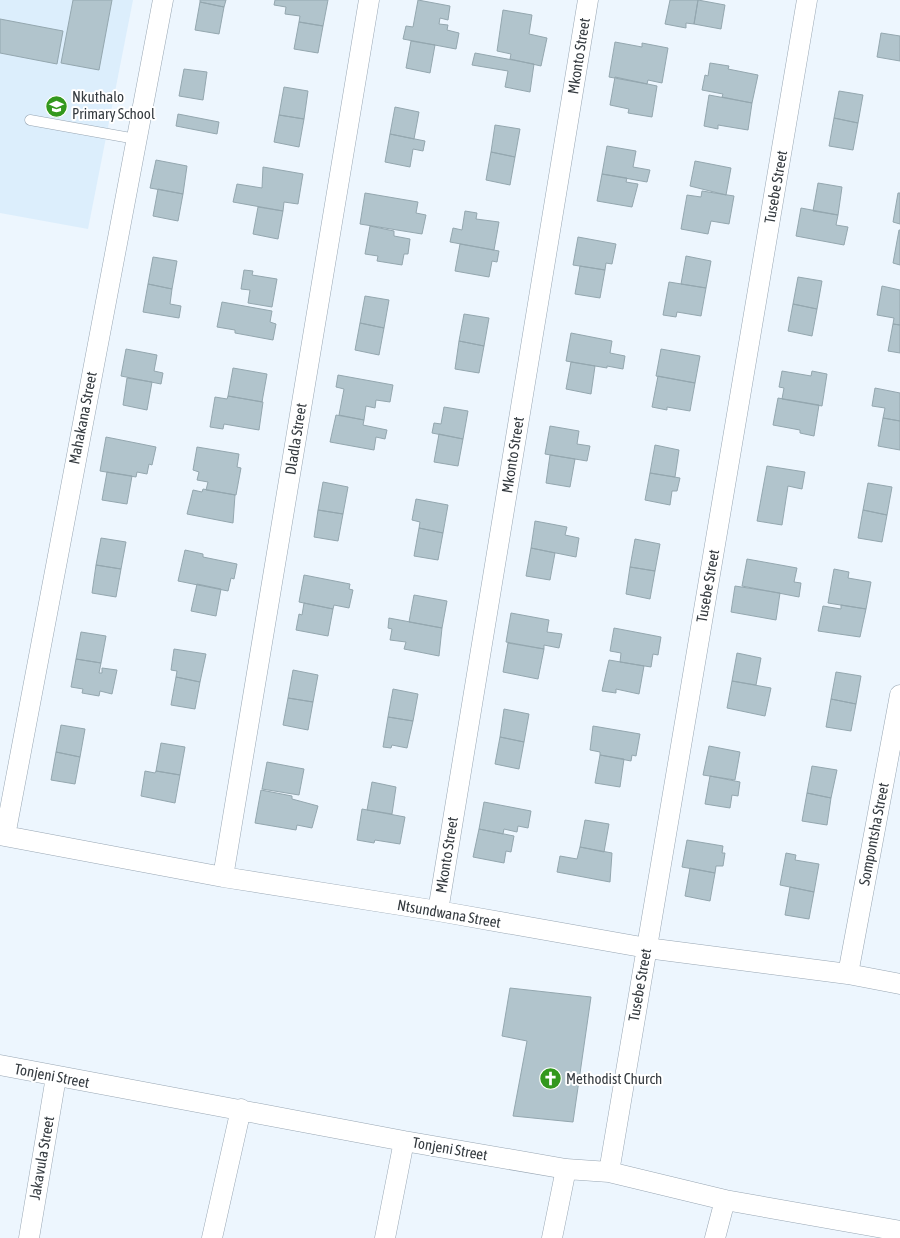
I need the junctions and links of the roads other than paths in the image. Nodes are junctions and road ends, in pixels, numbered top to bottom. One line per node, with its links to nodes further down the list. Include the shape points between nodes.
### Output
1 (163, 0): 6 (street, Mahakana Street)
2 (369, 0): 9 (street, Dladla Street)
3 (588, 0): 10 (street, Mkonto Street)
4 (807, 0): 11 (street, Tusebe Street)
5 (30, 120): 6 (lane)
6 (136, 139): 8 (street, Mahakana Street)
7 (900, 695): 12 (street, Sompontsha Street)
8 (2, 836): 9 (street, Ntsundwana Street)
9 (223, 877): 10 (street, Ntsundwana Street)
10 (438, 911): 11 (street, Ntsundwana Street)
11 (647, 948): 12 (street, Ntsundwana Street); 19 (street, Tusebe Street)
12 (848, 974): 13 (street, Ntsundwana Street)
13 (900, 984)
14 (0, 1065): 15 (street, Tonjeni Street)
15 (56, 1077): 16 (street, Tonjeni Street); 23 (street, Jakavula Street)
16 (241, 1109): 17 (street, Tonjeni Street); 24 (street)
17 (404, 1141): 18 (street, Tonjeni Street); 25 (street)
18 (566, 1169): 19 (street, Tonjeni Street); 26 (street)
19 (609, 1172): 20 (street, Tonjeni Street)
20 (725, 1200): 22 (street, Tonjeni Street); 27 (street)
21 (900, 1231): 22 (street, Tonjeni Street)
22 (879, 1233)
23 (28, 1238)
24 (212, 1238)
25 (385, 1238)
26 (552, 1238)
27 (715, 1238)

